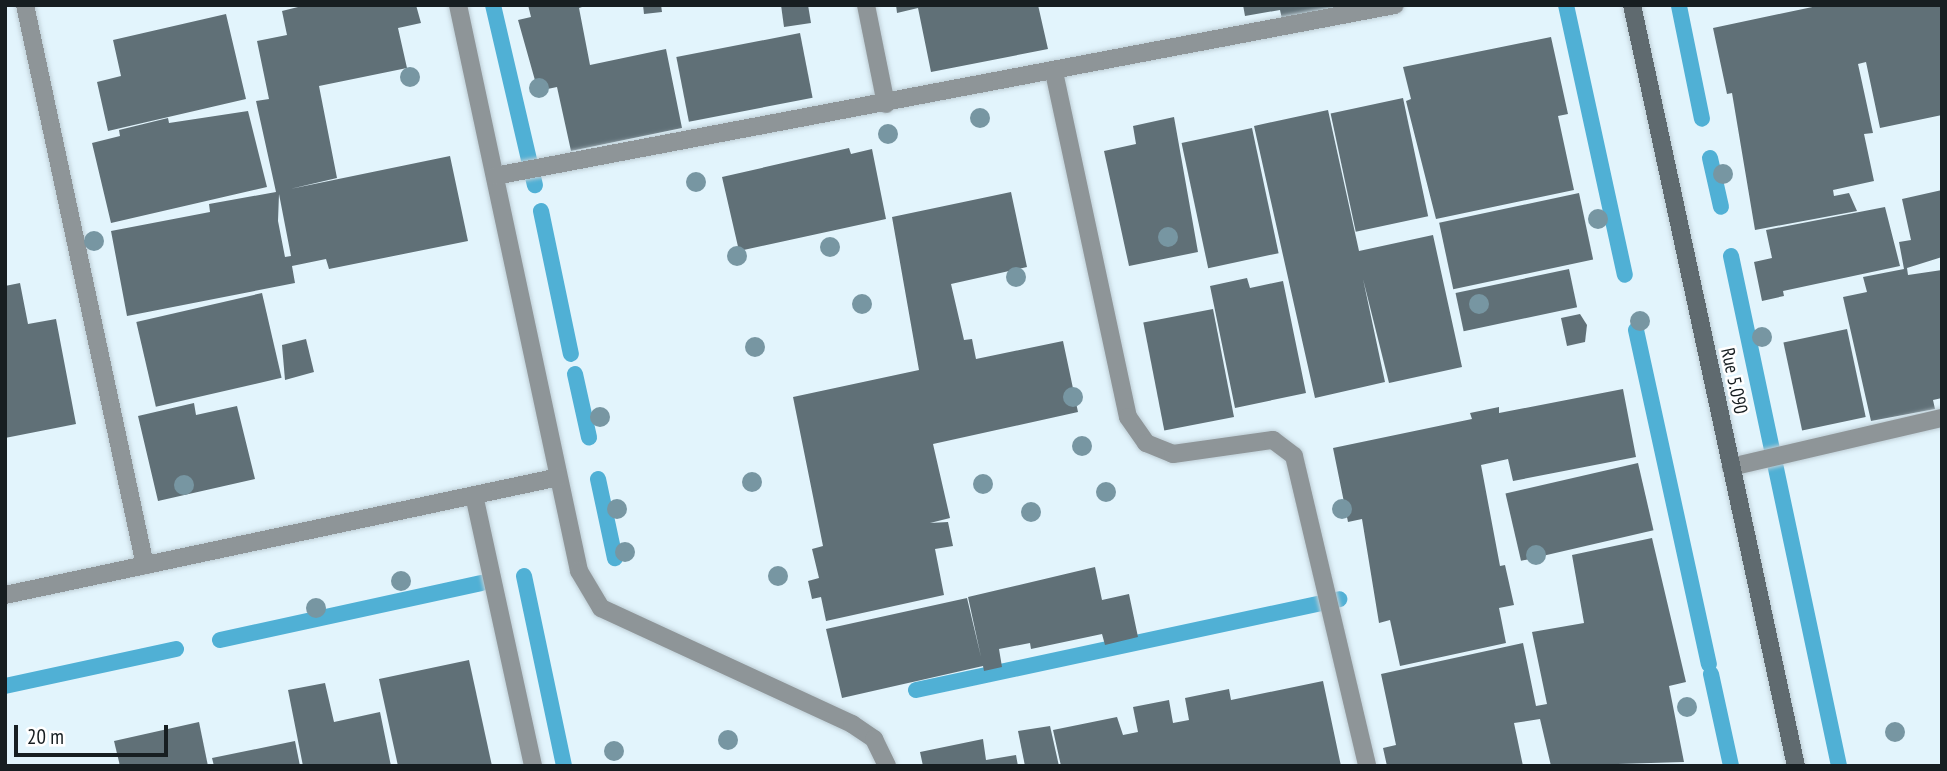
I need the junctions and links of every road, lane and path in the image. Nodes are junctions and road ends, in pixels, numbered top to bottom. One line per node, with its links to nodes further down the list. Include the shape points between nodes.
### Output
1 (25, 5): 13 (street)
2 (458, 5): 8 (street)
3 (866, 5): 7 (street)
4 (1395, 5): 6 (street)
5 (1632, 5): 10 (main road, Rue 5.090)
6 (1054, 72): 7 (street); 17 (street, via 1128,416 1146,443 1173,454 1273,440 1294,456)
7 (886, 104): 8 (street)
8 (495, 176): 11 (street)
9 (1942, 418): 10 (street)
10 (1731, 467): 18 (main road, Rue 5.090)
11 (559, 477): 12 (street); 16 (street, via 579,571 601,608 852,723 874,739)
12 (474, 495): 13 (street); 15 (street)
13 (145, 565): 14 (street)
14 (5, 595)
15 (533, 766)
16 (887, 766)
17 (1367, 766)
18 (1796, 766)

